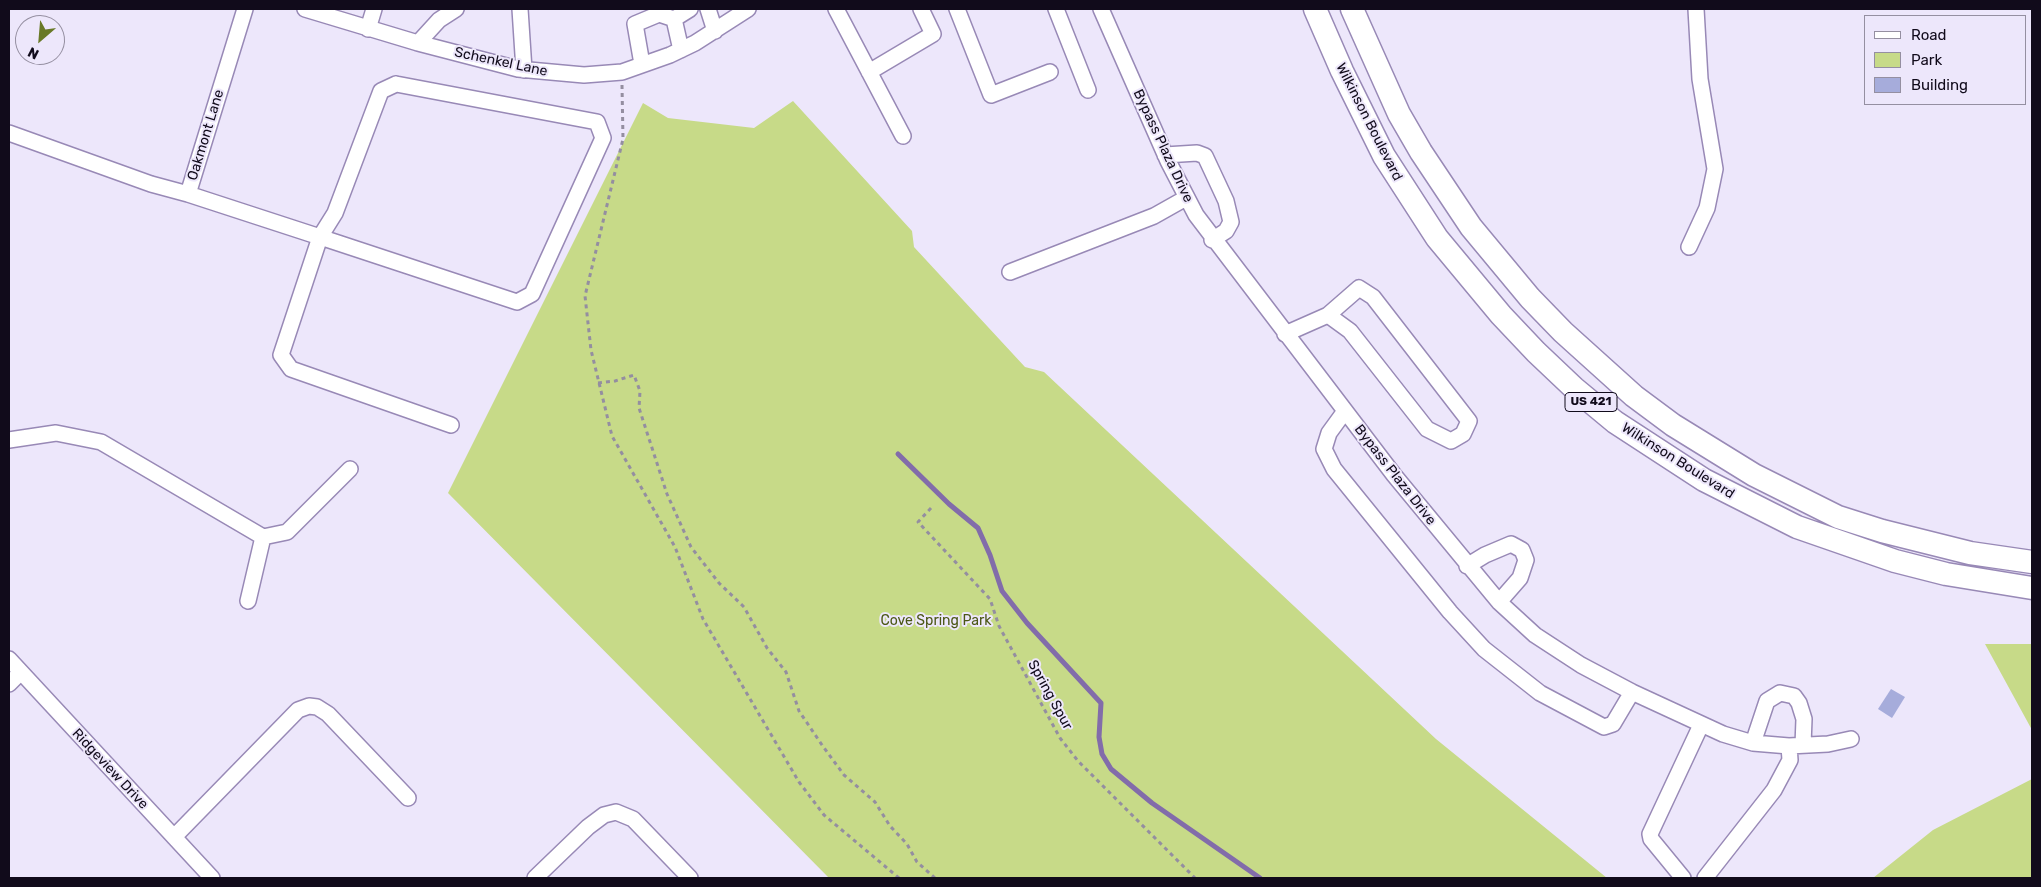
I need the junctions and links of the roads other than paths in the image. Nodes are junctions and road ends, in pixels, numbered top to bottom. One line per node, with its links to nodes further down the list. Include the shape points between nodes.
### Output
1 (245, 9): 30 (street, Oakmont Lane)
2 (305, 9): 18 (street, Schenkel Lane)
3 (374, 9): 18 (street)
4 (456, 9): 20 (street, via 439,20)
5 (520, 9): 23 (street)
6 (690, 9): 17 (street)
7 (708, 9): 19 (street)
8 (748, 9): 19 (street, Schenkel Lane)
9 (922, 9): 24 (street, via 933,34)
10 (957, 9): 25 (street, via 991,95)
11 (1056, 9): 26 (street)
12 (1102, 9): 29 (street, Bypass Plaza Drive)
13 (1315, 9): 45 (highway, Wilkinson Boulevard / US 421, via 1384,156 1437,238 1500,315 1574,388 1615,422 1704,480 1796,527 1895,561 1946,574)
14 (1352, 9): 43 (highway, Wilkinson Boulevard / US 421, via 1399,114 1471,227 1563,332 1634,396 1673,425 1754,475 1838,517 1970,553)
15 (1696, 9): 34 (street, via 1700,79 1715,168 1707,208)
16 (843, 11): 24 (street)
17 (674, 19): 21 (street); 22 (street, via 659,14 635,24)
18 (368, 29): 20 (street, Schenkel Lane)
19 (716, 31): 21 (street, Schenkel Lane)
20 (418, 44): 23 (street, Schenkel Lane)
21 (681, 50): 22 (street, Schenkel Lane)
22 (642, 64): 23 (street, Schenkel Lane, via 622,72 584,75)
23 (524, 70)
24 (869, 72): 28 (street)
25 (1050, 72)
26 (1088, 90)
27 (9, 133): 30 (street, Oakmont Lane)
28 (903, 136)
29 (1165, 155): 31 (street, Bypass Plaza Drive); 33 (street, via 1197,153 1205,156 1232,222)
30 (188, 194): 32 (street)
31 (1186, 198): 33 (street, Bypass Plaza Drive); 35 (street, via 1154,216)
32 (320, 237): 32 (street, via 518,302 532,294 603,138 597,122 396,84 381,91 335,213); 39 (street, via 281,355 291,369)
33 (1212, 240): 37 (street, Bypass Plaza Drive)
34 (1689, 247)
35 (1010, 272)
36 (1328, 315): 36 (street, via 1350,331 1427,429 1450,441 1463,434 1469,421 1373,298 1359,288); 37 (street)
37 (1285, 334): 38 (street, Bypass Plaza Drive)
38 (1346, 412): 44 (street, Bypass Plaza Drive); 51 (street, via 1329,433 1324,450 1334,469 1484,649 1540,693 1589,722 1604,727 1614,724)
39 (451, 425)
40 (9, 440): 42 (street, via 56,433 101,442)
41 (350, 469): 42 (street, via 287,532)
42 (263, 537): 46 (street)
43 (2032, 562)
44 (1467, 566): 47 (street, Bypass Plaza Drive); 47 (street, via 1511,544 1522,550 1526,560 1520,578)
45 (2032, 588)
46 (248, 601)
47 (1499, 602): 51 (street, Bypass Plaza Drive, via 1558,651)
48 (9, 659): 49 (street, Ridgeview Drive)
49 (21, 672): 50 (street); 57 (street, Ridgeview Drive)
50 (9, 684)
51 (1632, 692): 52 (street, Bypass Plaza Drive)
52 (1701, 725): 54 (street, Bypass Plaza Drive); 61 (street, via 1650,834)
53 (1850, 739): 55 (street, Bypass Plaza Drive)
54 (1753, 743): 55 (street, Bypass Plaza Drive); 55 (street, via 1767,701 1780,693 1794,696 1804,719)
55 (1796, 746): 62 (street, via 1774,790)
56 (408, 798): 57 (street, via 328,714 309,706 298,710)
57 (174, 837): 58 (street, Ridgeview Drive)
58 (212, 878)
59 (535, 878): 60 (street, via 588,827 604,815 616,812 633,819)
60 (690, 878)
61 (1683, 878)
62 (1705, 878)

